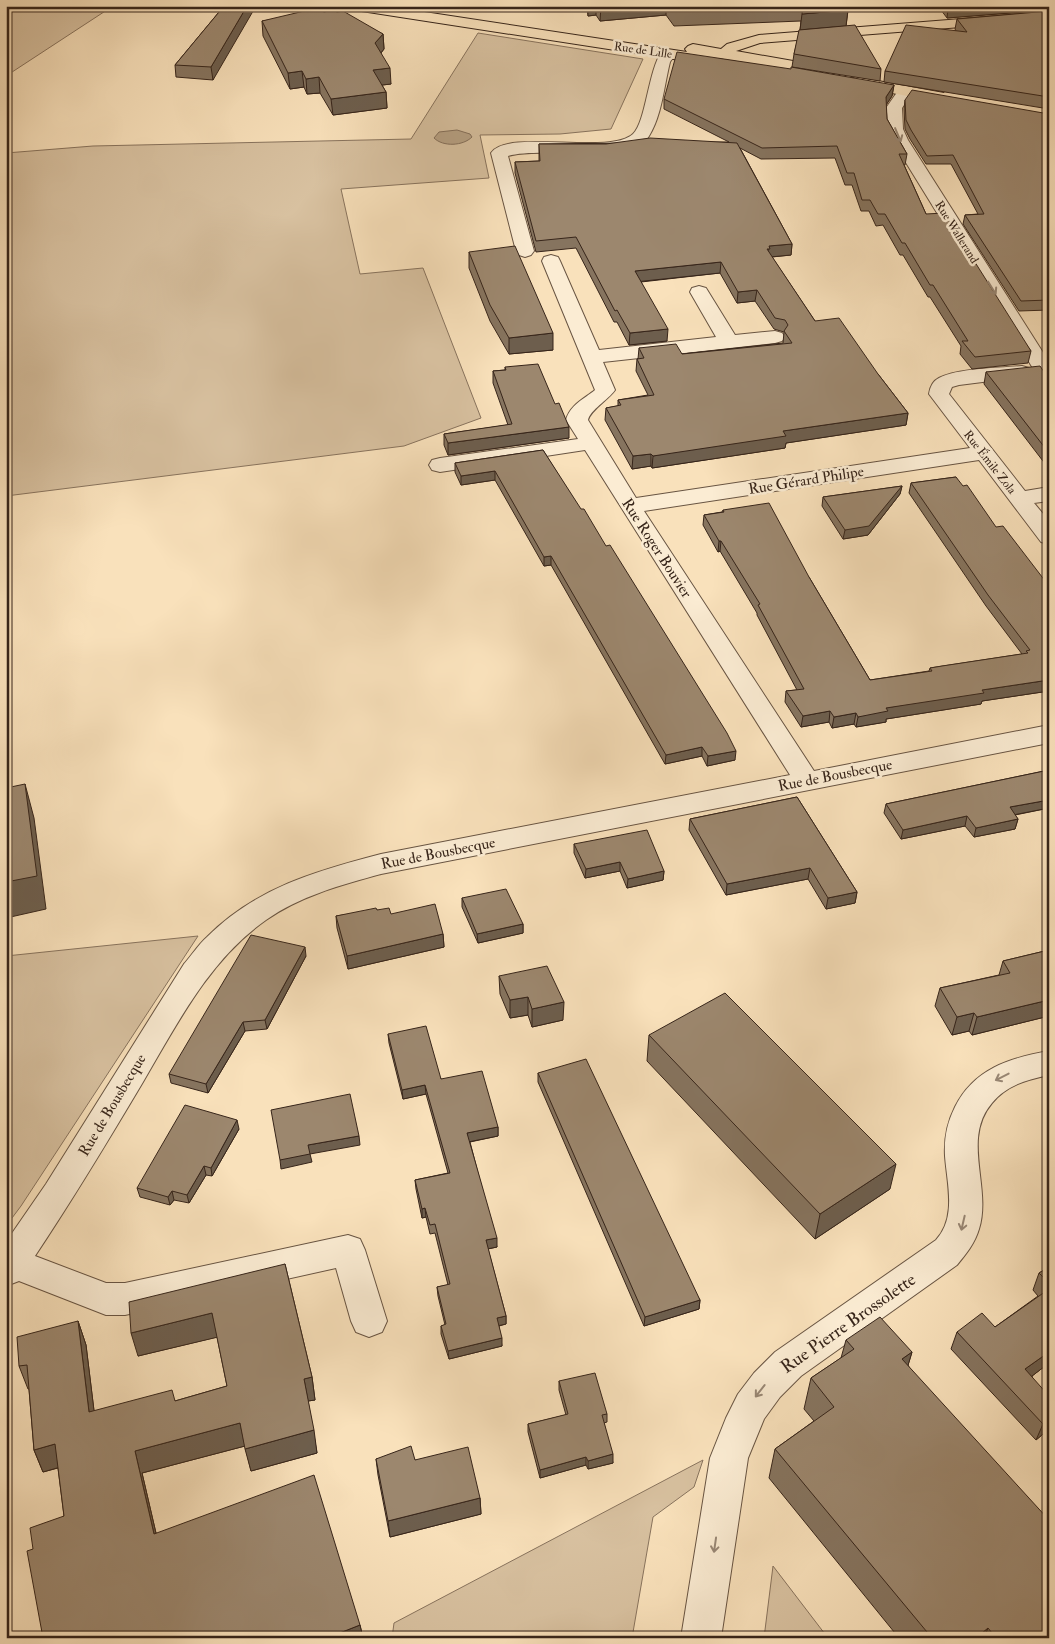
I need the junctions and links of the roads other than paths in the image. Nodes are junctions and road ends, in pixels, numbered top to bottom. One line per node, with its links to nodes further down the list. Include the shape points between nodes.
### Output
1 (355, 6): 5 (main road, Rue de Lille)
2 (414, 6): 6 (main road, Rue de Lille)
3 (1049, 16): 4 (main road)
4 (791, 38): 6 (main road, via 750,41 732,47); 7 (main road, via 771,42)
5 (668, 54): 6 (main road, Rue de Lille); 11 (street, via 662,62 643,132 634,142 617,147 542,147 498,153)
6 (722, 57): 7 (main road, Rue de Lille)
7 (752, 61): 8 (main road, Rue de Lille); 9 (main road, Rue de Lille)
8 (906, 91): 10 (main road, Rue de Lille); 17 (street, Rue Wallerand, one-way to 17, via 894,108 895,129 900,140)
9 (1049, 110)
10 (1049, 116)
11 (525, 251)
12 (551, 260): 16 (street)
13 (699, 292): 15 (street)
14 (775, 337): 15 (street)
15 (729, 342): 16 (street)
16 (592, 357): 18 (street, Rue Roger Bouvier, via 605,390 578,414 577,420)
17 (1046, 370): 19 (street, Rue Émile Zola, via 956,379 942,385 940,397)
18 (591, 442): 20 (street); 23 (street, Rue Roger Bouvier)
19 (982, 453): 22 (street, Rue Émile Zola); 23 (street, Rue Gérard Philipe)
20 (440, 465)
21 (1049, 494): 22 (street)
22 (1019, 498): 24 (street, Rue Émile Zola)
23 (630, 506): 26 (street, Rue Roger Bouvier)
24 (1049, 536)
25 (1049, 734): 26 (street, Rue de Bousbecque)
26 (807, 780): 28 (street, Rue de Bousbecque, via 381,864 287,894 256,913 217,945 195,972)
27 (1049, 1063): 30 (street, Rue Pierre Brossolette, one-way to 30, via 1015,1071 998,1079 986,1088 967,1116 961,1144 966,1192 963,1226 958,1240 945,1254 788,1364 768,1381 755,1398 729,1458)
28 (10, 1267): 29 (street, Rue de Bousbecque, via 106,1299 125,1299 348,1250)
29 (369, 1321)
30 (701, 1638)

